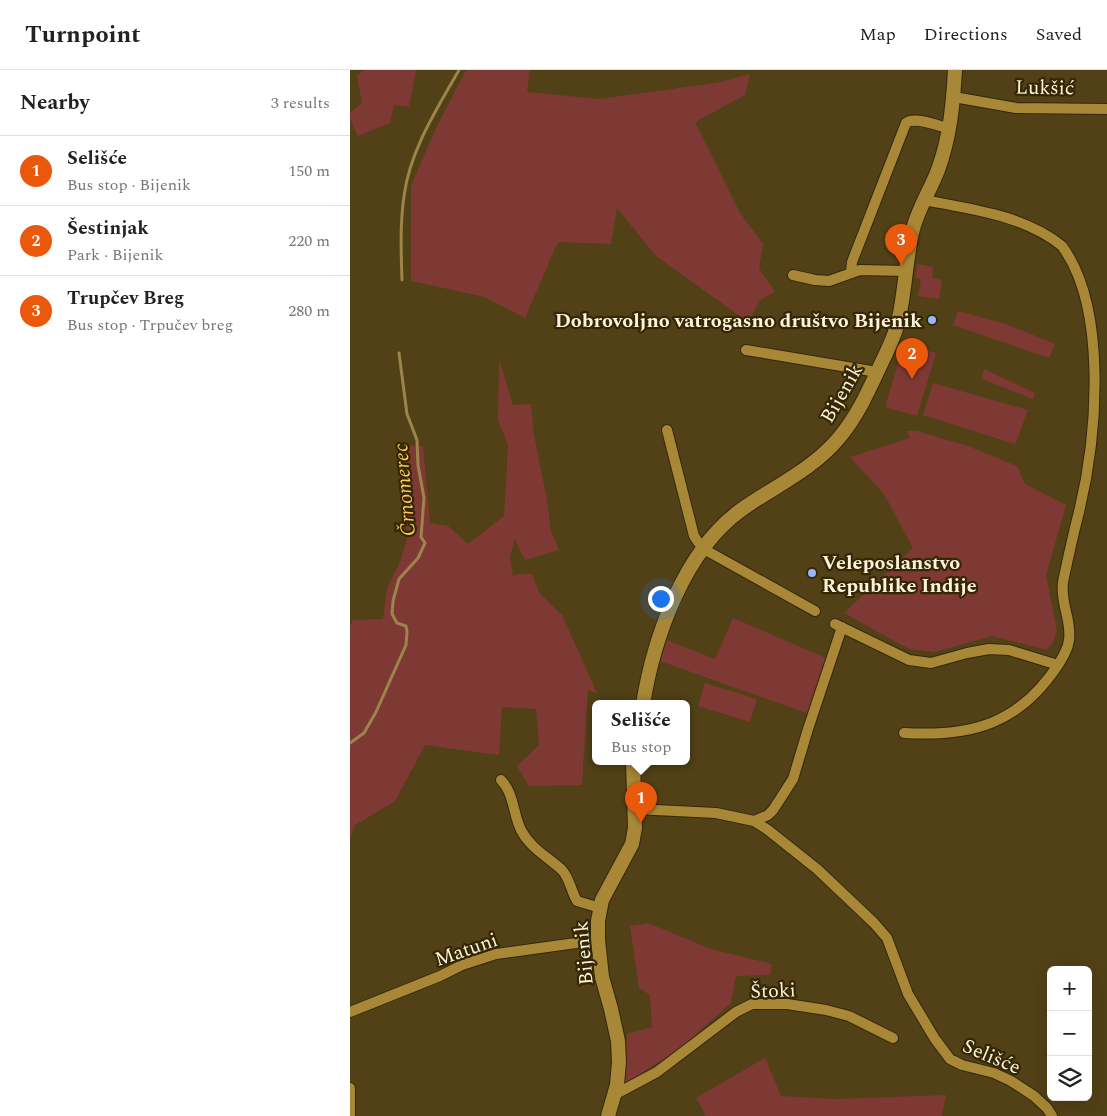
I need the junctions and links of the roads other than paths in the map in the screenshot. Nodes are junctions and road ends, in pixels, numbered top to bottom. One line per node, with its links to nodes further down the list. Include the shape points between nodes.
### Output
1 (955, 70): 2 (main road)
2 (954, 97): 3 (street, Lukšić, via 1016,108); 4 (main road)
3 (1107, 109)
4 (950, 129): 5 (main road, via 937,172); 7 (street, via 916,120 906,123 856,251)
5 (924, 200): 6 (main road, Bijenik, via 912,232); 9 (street, via 1020,222 1071,254)
6 (906, 271): 7 (street, via 867,269); 11 (main road, Bijenik, via 897,326)
7 (851, 272): 8 (street, via 829,281)
8 (794, 275)
9 (1092, 286)
10 (746, 350): 11 (street)
11 (877, 372): 14 (main road, Bijenik, via 862,404 837,441 810,464 740,511)
12 (1104, 386): 16 (street, via 1092,458 1062,582 1062,599 1070,630 1066,650)
13 (667, 430): 14 (street, via 694,536)
14 (703, 547): 15 (street); 17 (main road, Bijenik, via 665,622)
15 (815, 611)
16 (1058, 665): 18 (street, via 1034,696 1000,719 950,734); 22 (street, via 1009,650 990,649 931,663 908,660 839,626 793,779 768,815)
17 (644, 700)
18 (904, 733)
19 (633, 765): 21 (main road, Bijenik)
20 (501, 780): 23 (street, via 509,791 526,838 565,874 577,901)
21 (635, 809): 22 (street, Selišće, via 716,813); 23 (main road, Bijenik, via 632,844 610,882)
22 (754, 821): 31 (street, Selišće, via 817,869 882,931 891,944 908,994 950,1058 1011,1081 1034,1096)
23 (600, 908): 24 (main road, Bijenik)
24 (598, 940): 25 (street, Matuni, via 496,954); 28 (main road, Bijenik, via 602,977 618,1041 619,1062)
25 (350, 1012)
26 (893, 1038): 28 (street, Štoki, via 849,1016 826,1010 787,1004 752,1004 736,1012 657,1072)
27 (350, 1088): 29 (street)
28 (614, 1095): 30 (main road, Bijenik)
29 (350, 1116)
30 (608, 1116)
31 (1052, 1116)

